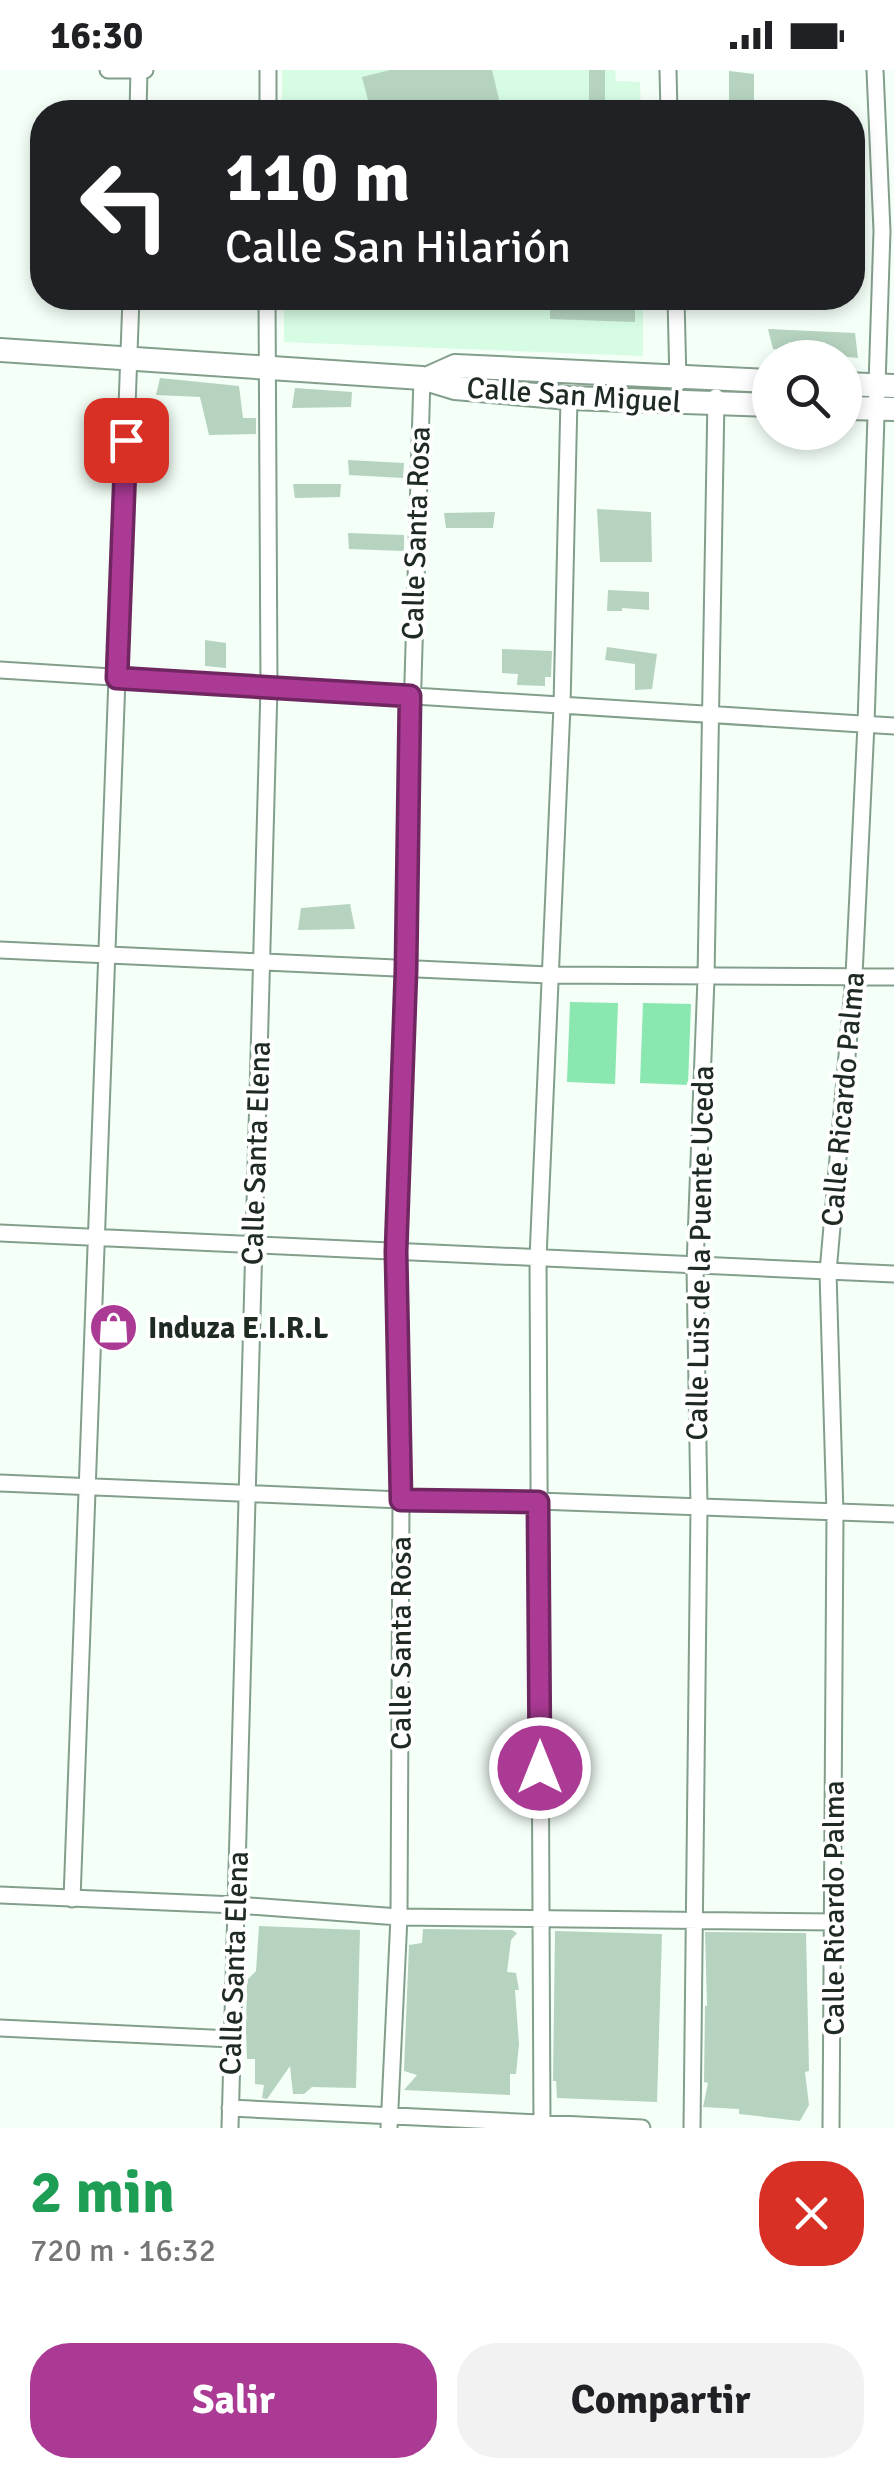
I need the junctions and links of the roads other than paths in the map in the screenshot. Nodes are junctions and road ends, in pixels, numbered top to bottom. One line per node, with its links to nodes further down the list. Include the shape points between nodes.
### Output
1 (108, 70): 2 (street)
2 (141, 70): 6 (street)
3 (268, 70): 7 (street)
4 (668, 70): 8 (street)
5 (875, 70): 9 (street, Calle Ricardo Palma)
6 (139, 100)
7 (268, 100)
8 (669, 100)
9 (888, 231): 21 (street, Calle Ricardo Palma)
10 (131, 310): 14 (street)
11 (267, 310): 15 (street, Calle Santa Elena)
12 (676, 310): 16 (street)
13 (0, 350): 14 (street)
14 (129, 361): 15 (street); 26 (street)
15 (266, 367): 17 (street); 27 (street, Calle Santa Elena)
16 (678, 374): 17 (street, Calle San Miguel, via 454,366); 18 (street, Calle San Miguel); 22 (street)
17 (424, 378): 20 (street, Calle San Miguel, via 456,388); 28 (street, Calle Santa Rosa)
18 (718, 378): 19 (street, Calle San Miguel); 23 (street, Calle Luis de la Puente Uceda)
19 (752, 379)
20 (569, 398): 22 (street, Calle San Miguel); 29 (street)
21 (885, 398): 31 (street, Calle Ricardo Palma)
22 (678, 402): 23 (street, Calle San Miguel)
23 (716, 403): 24 (street, Calle San Miguel); 30 (street, Calle Luis de la Puente Uceda)
24 (752, 404)
25 (0, 670): 26 (street)
26 (117, 678): 27 (street); 34 (street)
27 (269, 687): 28 (street); 35 (street, Calle Santa Elena)
28 (410, 696): 29 (street); 36 (street, Calle Santa Rosa)
29 (562, 706): 30 (street); 37 (street)
30 (708, 715): 31 (street); 40 (street, Calle Luis de la Puente Uceda)
31 (866, 724): 32 (street); 38 (street, Calle Ricardo Palma)
32 (894, 726)
33 (0, 950): 34 (street)
34 (107, 956): 35 (street); 42 (street)
35 (261, 962): 36 (street); 43 (street, Calle Santa Elena)
36 (406, 970): 37 (street); 44 (street, Calle Santa Rosa)
37 (550, 975): 40 (street); 45 (street)
38 (854, 976): 39 (street); 40 (street); 47 (street, Calle Ricardo Palma)
39 (894, 976)
40 (706, 978): 46 (street, Calle Luis de la Puente Uceda)
41 (0, 1232): 42 (street)
42 (96, 1239): 43 (street); 50 (street)
43 (254, 1246): 44 (street); 51 (street, Calle Santa Elena)
44 (396, 1252): 45 (street); 52 (street, Calle Santa Rosa)
45 (538, 1258): 46 (street); 53 (street)
46 (695, 1266): 47 (street); 54 (street, Calle Luis de la Puente Uceda)
47 (828, 1272): 48 (street); 55 (street, Calle Ricardo Palma)
48 (894, 1274)
49 (0, 1483): 50 (street)
50 (87, 1488): 51 (street); 58 (street)
51 (247, 1493): 52 (street); 59 (street, Calle Santa Elena)
52 (401, 1500): 53 (street); 60 (street, Calle Santa Rosa)
53 (538, 1502): 54 (street); 61 (street)
54 (698, 1507): 55 (street); 62 (street, Calle Luis de la Puente Uceda)
55 (835, 1514): 56 (street); 63 (street, Calle Ricardo Palma)
56 (894, 1514)
57 (0, 1895): 58 (street)
58 (72, 1899): 59 (street)
59 (236, 1905): 60 (street); 65 (street, Calle Santa Elena)
60 (399, 1918): 61 (street); 67 (street, Calle Santa Rosa)
61 (540, 1920): 62 (street); 68 (street)
62 (695, 1922): 63 (street); 71 (street, Calle Luis de la Puente Uceda)
63 (835, 1922): 72 (street, Calle Ricardo Palma)
64 (0, 2028): 65 (street)
65 (232, 2039): 66 (street, Calle Santa Elena)
66 (230, 2108): 67 (street); 69 (street, Calle Santa Elena)
67 (389, 2121): 68 (street)
68 (542, 2126): 70 (street)
69 (230, 2128)
70 (642, 2128)
71 (692, 2128)
72 (832, 2128)

